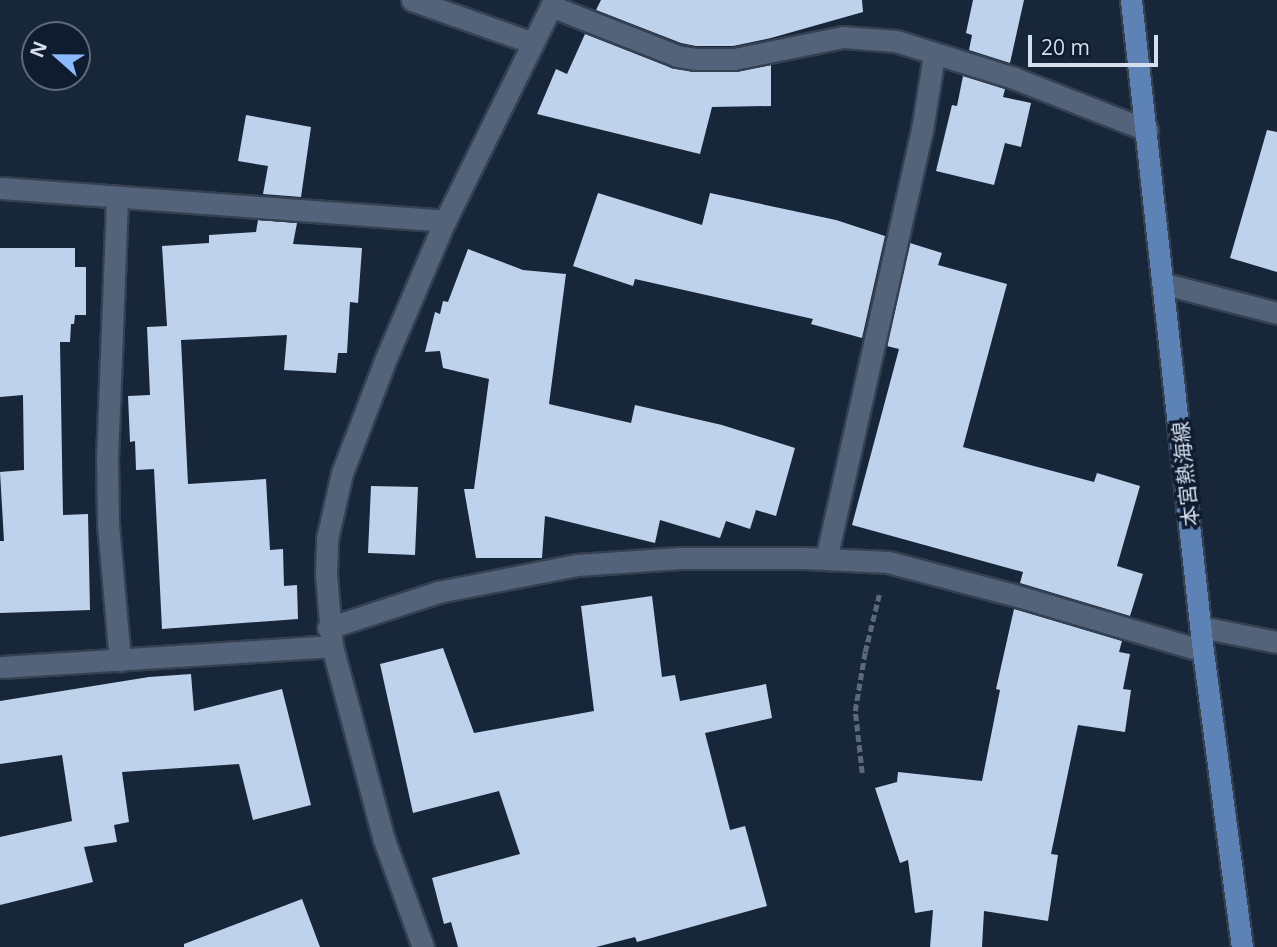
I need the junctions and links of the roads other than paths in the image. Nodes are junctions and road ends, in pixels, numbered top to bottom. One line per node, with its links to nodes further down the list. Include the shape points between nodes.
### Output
1 (412, 0): 4 (street)
2 (1131, 0): 6 (main road, 本宮熱海線)
3 (553, 3): 4 (street); 5 (street, via 677,56 695,59 734,59 843,37 896,41)
4 (533, 43): 9 (street)
5 (934, 55): 6 (street, via 1014,78); 12 (street, via 922,130)
6 (1147, 130): 10 (main road, 本宮熱海線)
7 (0, 188): 8 (street)
8 (117, 199): 9 (street); 17 (street, via 107,457)
9 (445, 222): 14 (street, via 342,473 327,539)
10 (1165, 284): 11 (street); 13 (main road, 本宮熱海線)
11 (1277, 313)
12 (826, 559): 14 (street, via 680,558 577,565 438,592); 16 (street, via 888,562)
13 (1201, 627): 15 (street); 16 (main road, 本宮熱海線)
14 (330, 637): 17 (street); 19 (street, via 384,840)
15 (1277, 642)
16 (1203, 651): 20 (main road, 本宮熱海線)
17 (120, 660): 18 (street)
18 (0, 667)
19 (423, 947)
20 (1242, 947)

